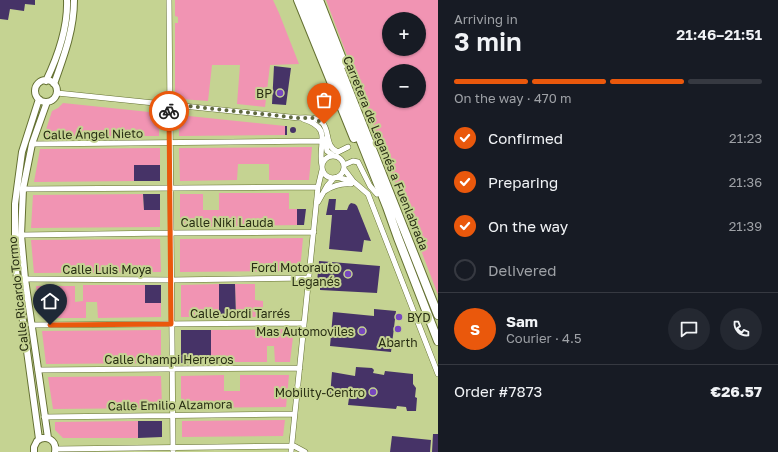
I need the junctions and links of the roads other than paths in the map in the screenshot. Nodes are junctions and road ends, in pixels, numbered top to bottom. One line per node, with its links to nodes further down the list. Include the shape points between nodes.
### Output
1 (68, 0): 8 (street, Calle Ricardo Tormo, via 62,41)
2 (74, 0): 9 (street, via 74,18)
3 (169, 0): 13 (street)
4 (297, 0): 30 (highway)
5 (305, 0): 35 (highway, Carretera de Leganés a Fuenlabrada)
6 (313, 0): 39 (highway, Carretera de Leganés a Fuenlabrada)
7 (321, 0): 39 (highway, via 419,257)
8 (46, 80): 9 (street); 11 (street, Calle Ricardo Tormo, via 37,86 35,92)
9 (54, 84): 10 (street)
10 (56, 93): 12 (street, Calle Ricardo Tormo, via 53,99); 13 (street)
11 (38, 99): 12 (street); 53 (street, Calle Ricardo Tormo, via 22,152 15,204 15,263)
12 (47, 102): 19 (street, Calle Ricardo Tormo)
13 (169, 104): 14 (street); 18 (street)
14 (299, 118): 15 (street); 17 (street, via 318,125)
15 (309, 118): 20 (street, via 324,124 334,150 338,152); 21 (street, via 323,129 327,151)
16 (349, 140): 20 (street)
17 (322, 141): 18 (street, Calle Ángel Nieto); 23 (street)
18 (170, 143): 19 (street, Calle Ángel Nieto); 26 (street)
19 (32, 144): 28 (street, Calle Ricardo Tormo)
20 (348, 147): 21 (street)
21 (336, 157): 22 (street); 23 (street, via 327,157)
22 (344, 167): 24 (street); 25 (street); 30 (street, via 353,161 358,162)
23 (322, 168): 24 (street, via 326,176); 27 (street)
24 (335, 178): 25 (street); 29 (street)
25 (355, 183): 29 (street, via 334,186); 48 (street, via 368,194 372,203)
26 (170, 188): 27 (street); 28 (street); 33 (street)
27 (318, 188): 31 (street)
28 (23, 189): 34 (street, Calle Ricardo Tormo)
29 (323, 193): 31 (street)
30 (377, 194): 35 (highway)
31 (316, 211): 32 (street)
32 (314, 232): 33 (street, Calle Niki Lauda); 36 (street)
33 (170, 233): 34 (street, Calle Niki Lauda); 38 (street)
34 (22, 236): 37 (street, Calle Ricardo Tormo)
35 (398, 238): 44 (highway, Carretera de Leganés a Fuenlabrada)
36 (309, 278): 38 (street, Calle Luis Moya); 41 (street)
37 (25, 279): 38 (street, Calle Luis Moya); 43 (street, Calle Ricardo Tormo)
38 (171, 280): 42 (street)
39 (426, 286): 40 (highway, Carretera de Leganés a Fuenlabrada)
40 (438, 316)
41 (304, 322): 42 (street, Calle Jordi Tarrés); 45 (street)
42 (171, 324): 43 (street, Calle Jordi Tarrés); 47 (street)
43 (31, 325): 46 (street, Calle Ricardo Tormo)
44 (438, 341)
45 (300, 368): 47 (street, Calle Champi Herreros); 49 (street)
46 (38, 370): 47 (street, Calle Champi Herreros); 51 (street, Calle Ricardo Tormo)
47 (172, 370): 50 (street)
48 (438, 374)
49 (295, 414): 50 (street, Calle Emilio Alzamora); 54 (street)
50 (172, 415): 51 (street, Calle Emilio Alzamora); 56 (street)
51 (44, 417): 52 (street, Calle Ricardo Tormo)
52 (48, 438): 53 (street); 55 (street, Calle Ricardo Tormo, via 54,442)
53 (39, 439): 57 (street, Calle Ricardo Tormo)
54 (291, 449): 56 (street); 58 (street, via 294,446)
55 (56, 450): 56 (street)
56 (173, 450)
57 (34, 452)
58 (305, 452)

